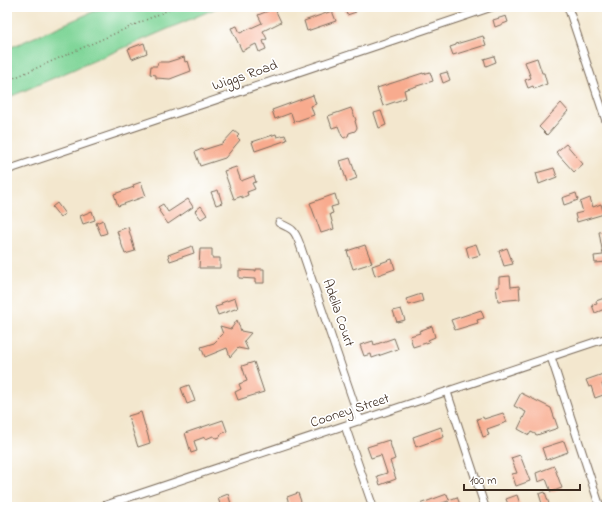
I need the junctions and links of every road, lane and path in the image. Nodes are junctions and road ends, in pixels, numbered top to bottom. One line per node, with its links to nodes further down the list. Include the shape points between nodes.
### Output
1 (175, 7): 4 (path)
2 (492, 7): 6 (street, Wiggs Road)
3 (568, 7): 5 (street)
4 (7, 81)
5 (607, 124)
6 (7, 170)
7 (279, 223): 11 (street, Adella Court, via 295,232)
8 (607, 338): 9 (street, Cooney Street)
9 (552, 357): 10 (street, Cooney Street); 16 (street)
10 (447, 392): 11 (street, Cooney Street); 15 (street)
11 (360, 421): 12 (street, Cooney Street)
12 (345, 426): 13 (street, Cooney Street); 14 (street)
13 (100, 507)
14 (373, 507)
15 (485, 507)
16 (600, 507)

